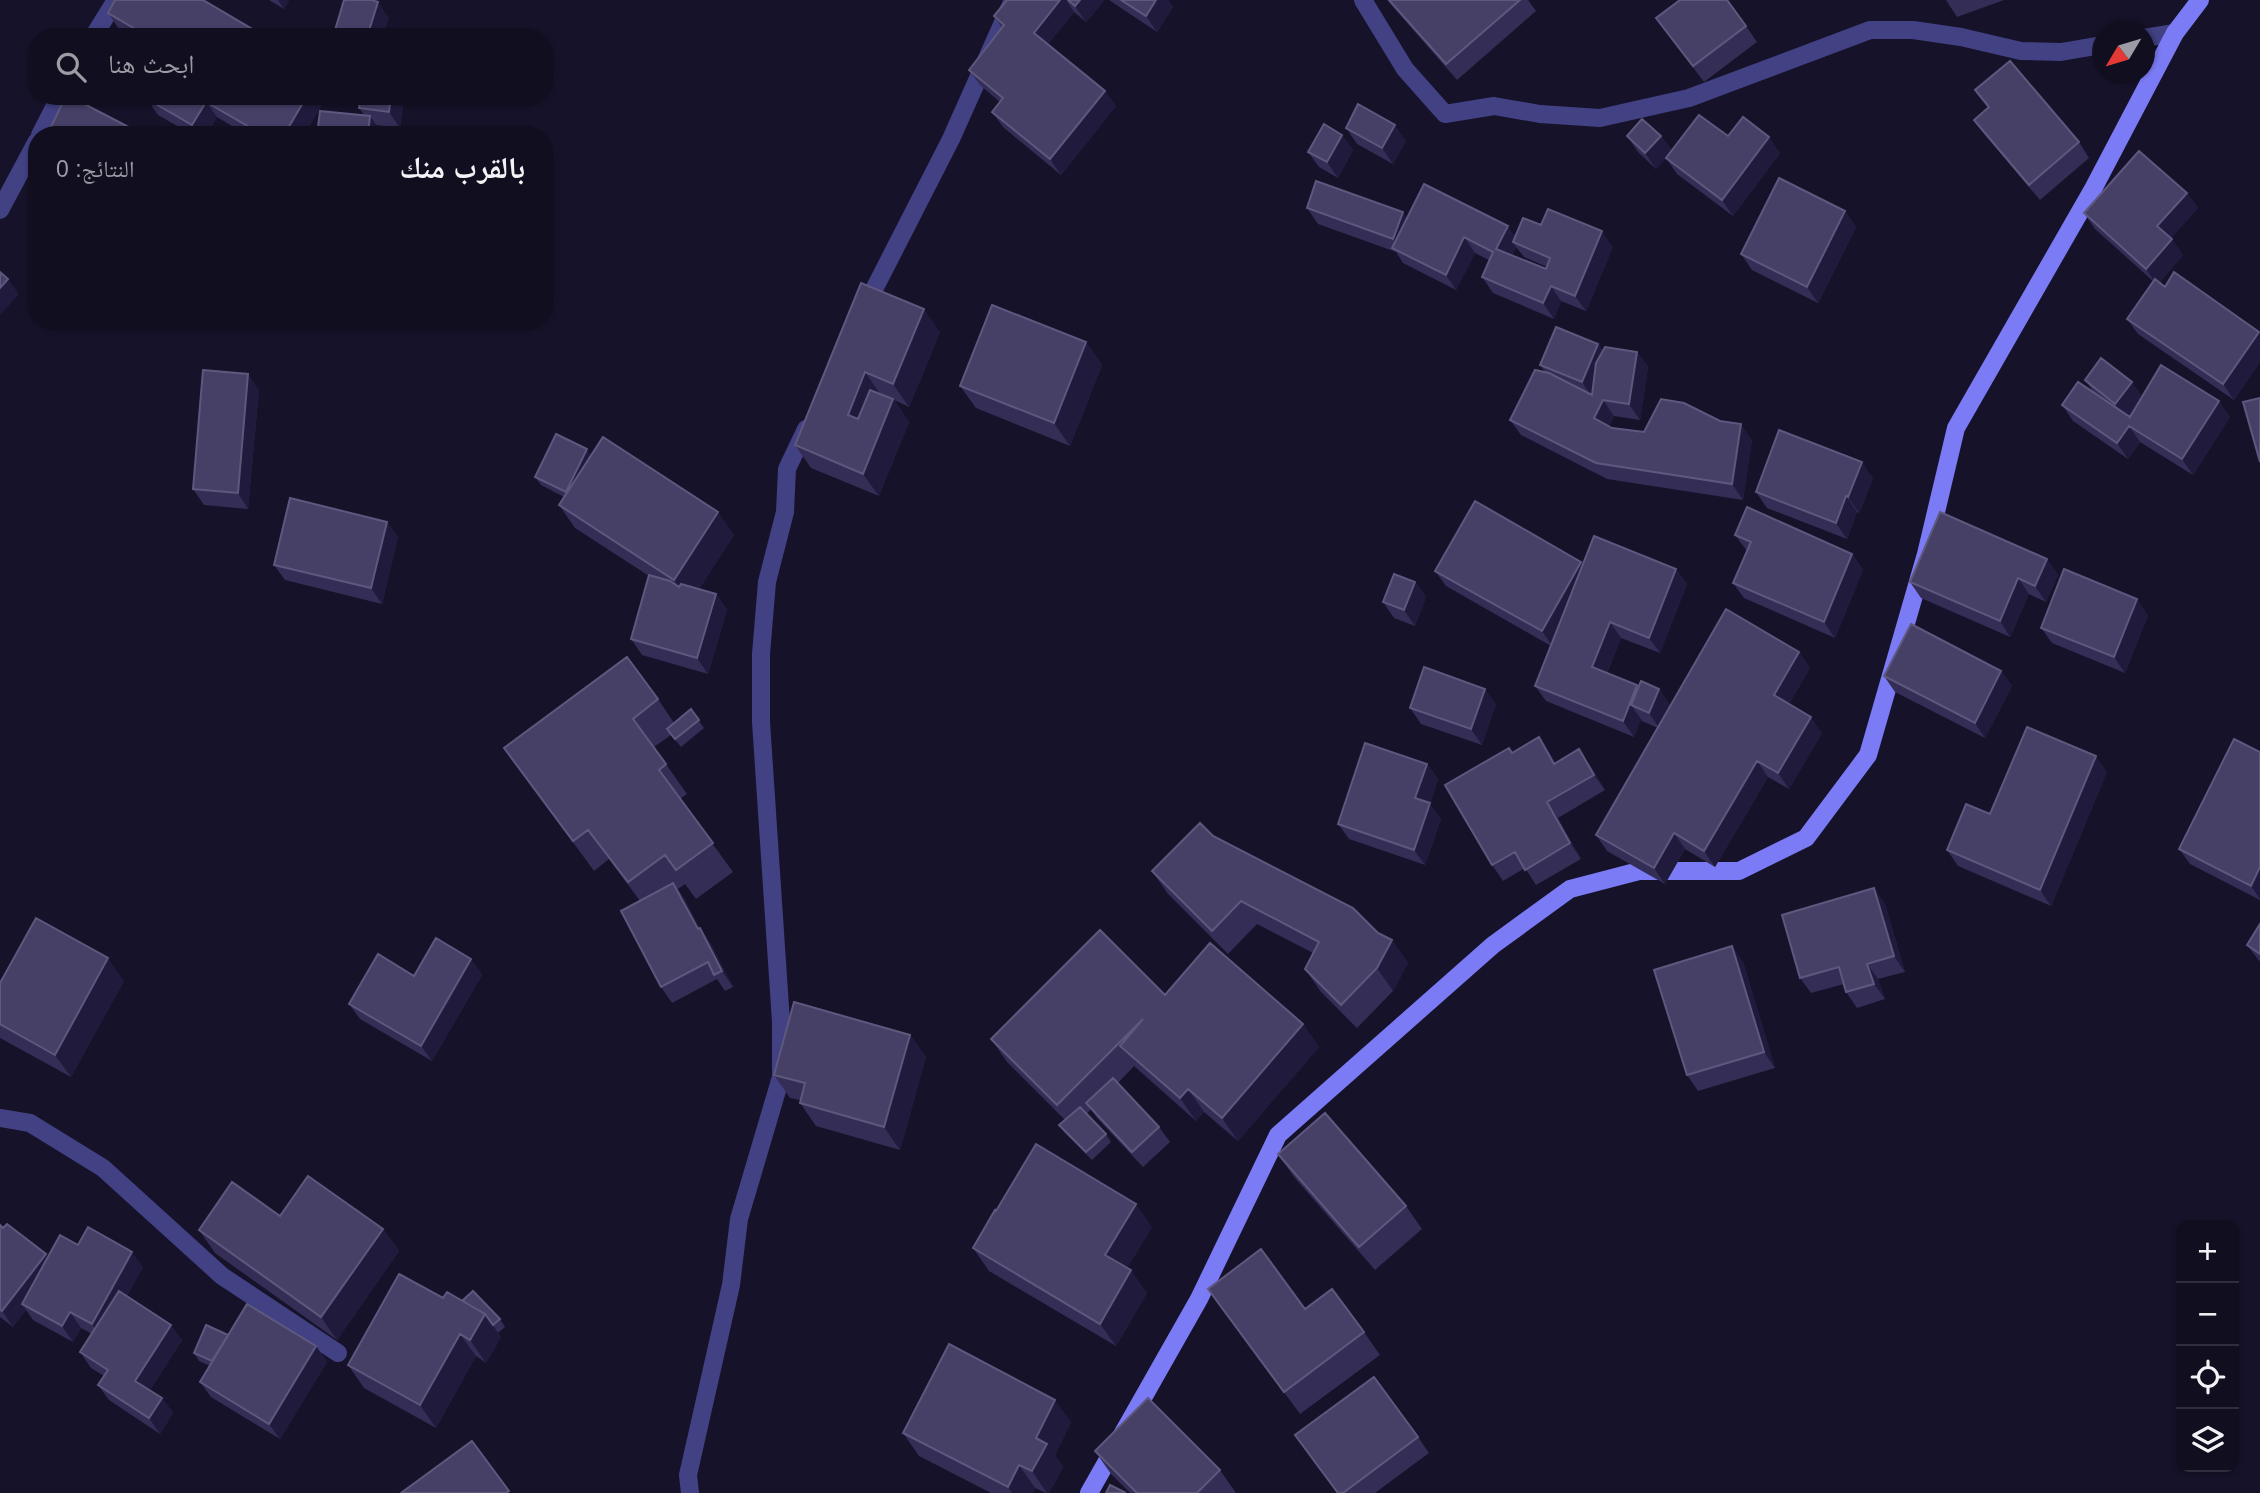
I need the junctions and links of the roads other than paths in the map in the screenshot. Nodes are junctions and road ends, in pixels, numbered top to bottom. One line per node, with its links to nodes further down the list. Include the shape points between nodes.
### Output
1 (116, 0): 5 (street)
2 (1013, 0): 13 (street, via 951,139)
3 (1363, 0): 8 (street, via 1405,69 1445,114 1494,106 1600,118 1689,98 1870,30 1913,30 2021,51)
4 (2200, 0): 6 (street)
5 (99, 28)
6 (2175, 33): 7 (street); 18 (street, via 2093,189 1956,428 1926,554 1868,755 1845,786 1806,838 1739,871 1639,871 1570,889 1493,946 1279,1135 1199,1299)
7 (2155, 36)
8 (2092, 47)
9 (56, 105): 10 (street)
10 (45, 126)
11 (28, 158): 12 (street)
12 (0, 209)
13 (855, 326)
14 (815, 409): 17 (street, via 787,469 785,512 767,582 761,654 781,1077 739,1219 732,1285 688,1475)
15 (0, 1118): 16 (street, via 30,1123 103,1168 222,1276)
16 (338, 1353)
17 (691, 1493)
18 (1089, 1493)

